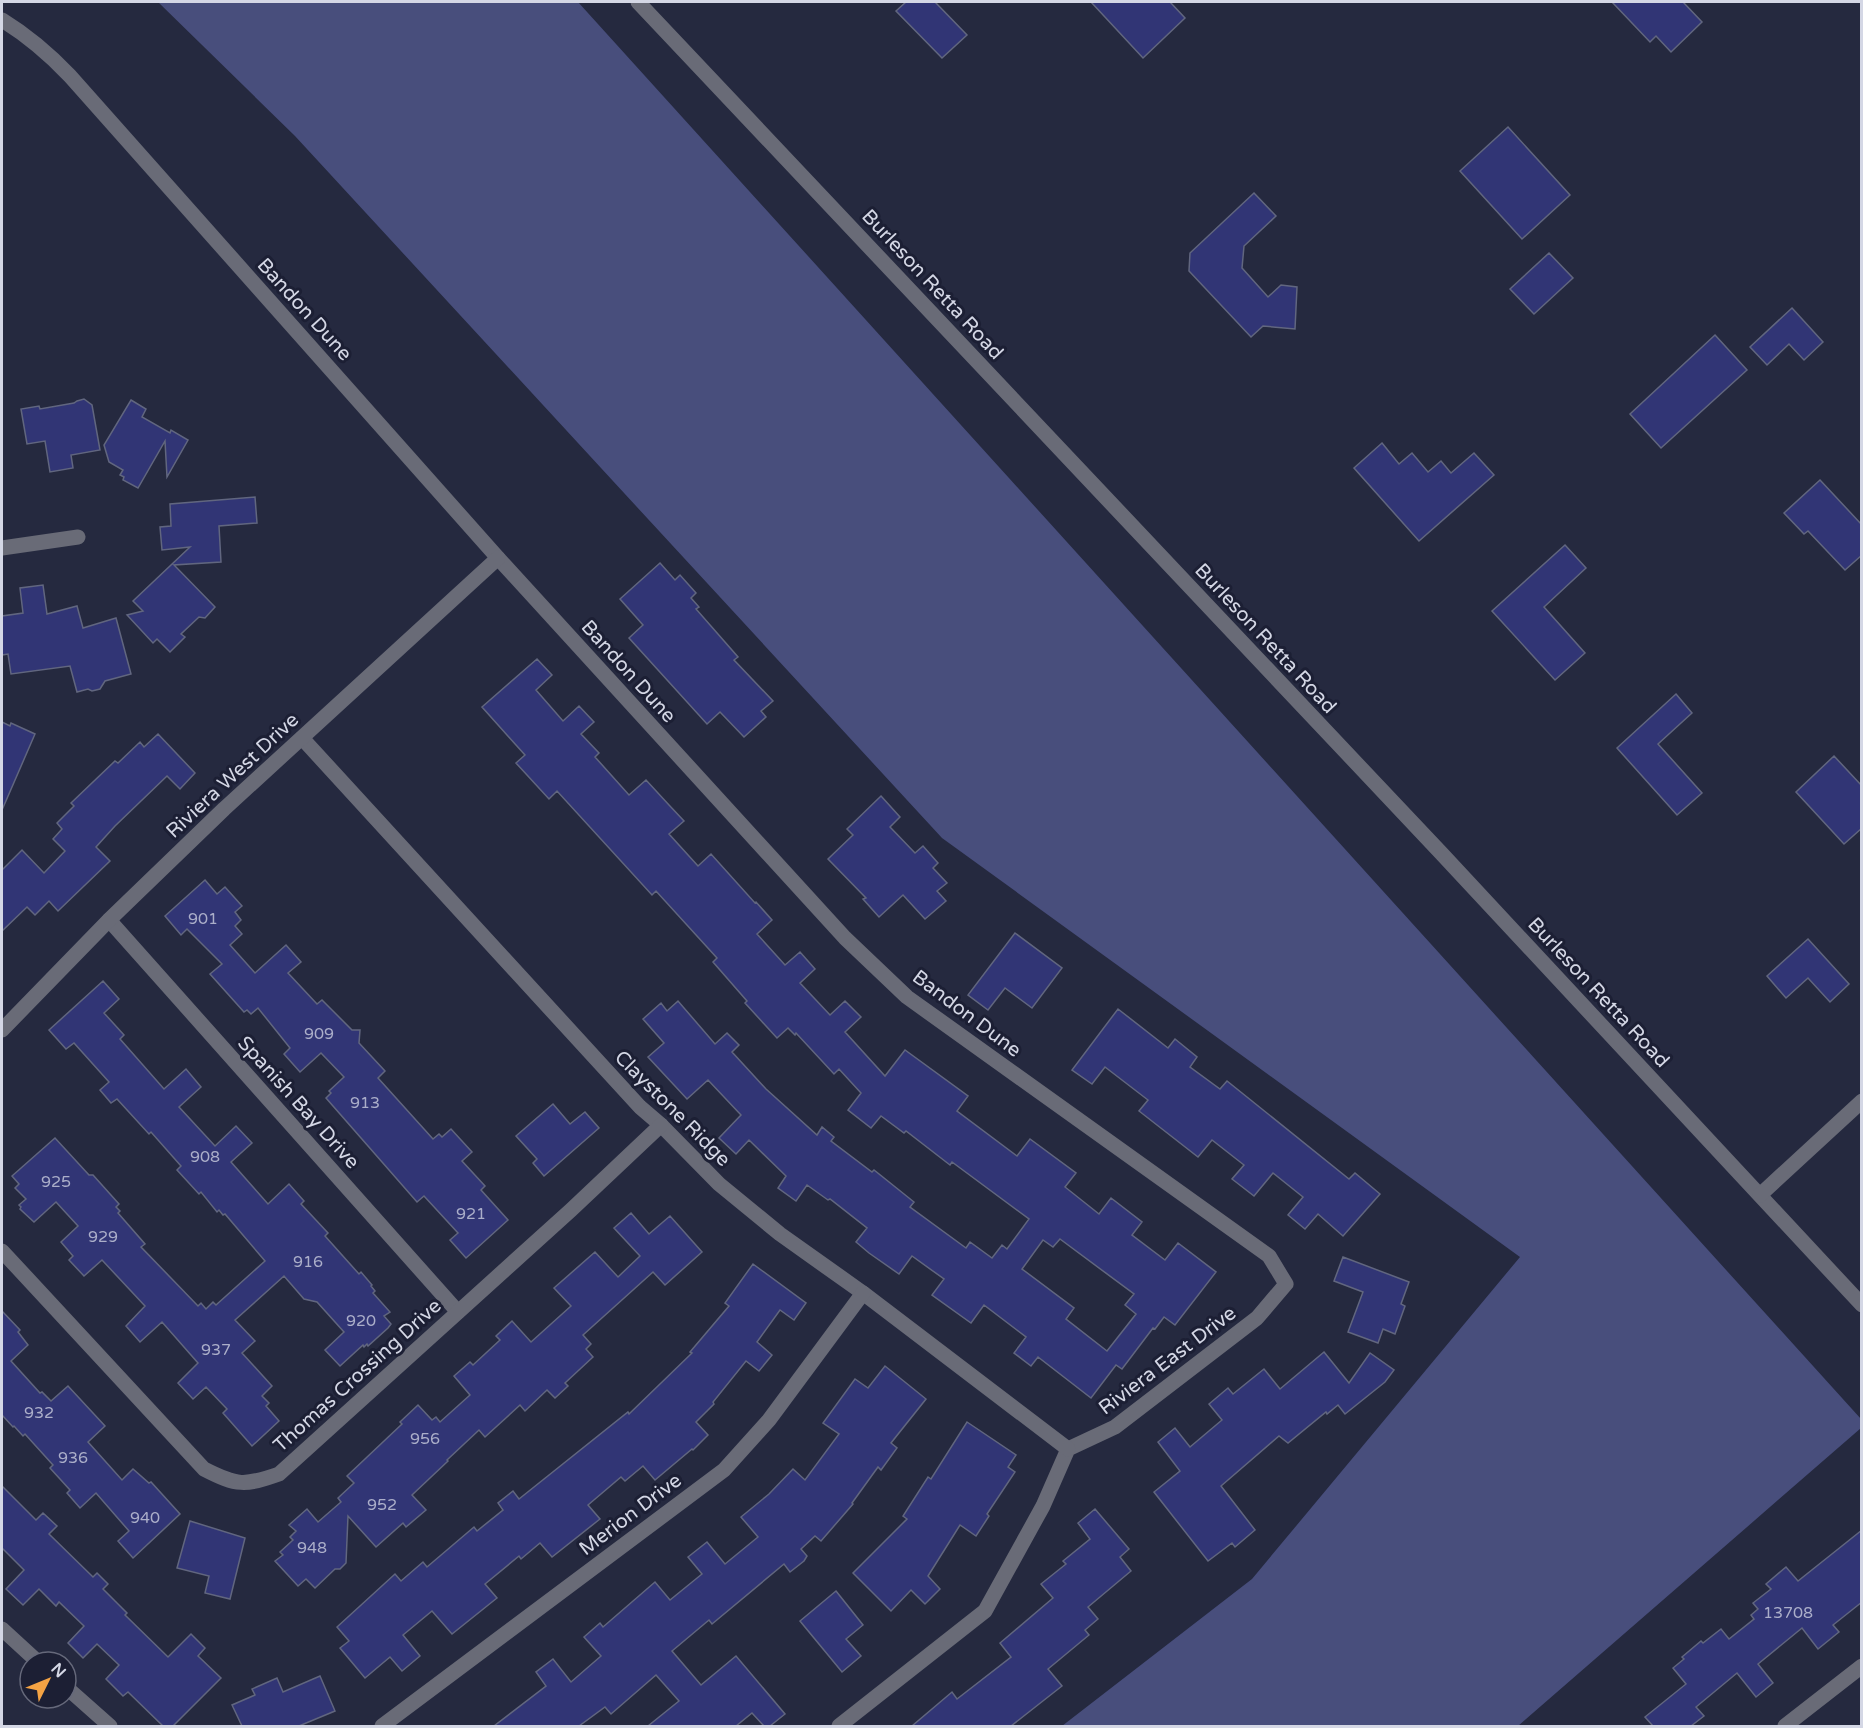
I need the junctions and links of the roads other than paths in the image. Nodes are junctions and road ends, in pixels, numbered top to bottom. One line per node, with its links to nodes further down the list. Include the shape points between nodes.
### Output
1 (638, 2): 11 (street, Burleson Retta Road)
2 (2, 20): 5 (street, Bandon Dune, via 47,51)
3 (78, 537): 4 (street)
4 (2, 548)
5 (498, 558): 6 (street, Riviera West Drive); 13 (street, Bandon Dune, via 845,938 907,997 1269,1256)
6 (302, 738): 7 (street, Riviera West Drive); 10 (street, Claystone Ridge, via 640,1107)
7 (109, 920): 8 (street, Riviera West Drive); 16 (street, Spanish Bay Drive)
8 (2, 1030)
9 (1862, 1101): 11 (street)
10 (661, 1125): 14 (street, Claystone Ridge, via 719,1184 780,1234); 16 (street, Thomas Crossing Drive)
11 (1760, 1195): 15 (street, Burleson Retta Road)
12 (2, 1251): 16 (street, Thomas Crossing Drive, via 204,1469 228,1481 254,1483 279,1474)
13 (1286, 1284): 17 (street, Riviera East Drive, via 1257,1318 1115,1428)
14 (863, 1293): 17 (street, Claystone Ridge); 23 (street, Merion Drive, via 769,1420 724,1470)
15 (1862, 1305)
16 (458, 1312)
17 (1068, 1449): 24 (street, via 1043,1506 985,1611)
18 (2, 1629): 19 (street)
19 (26, 1650)
20 (1862, 1666): 25 (street)
21 (78, 1698): 22 (street)
22 (110, 1726)
23 (382, 1726)
24 (839, 1726)
25 (1785, 1726)

